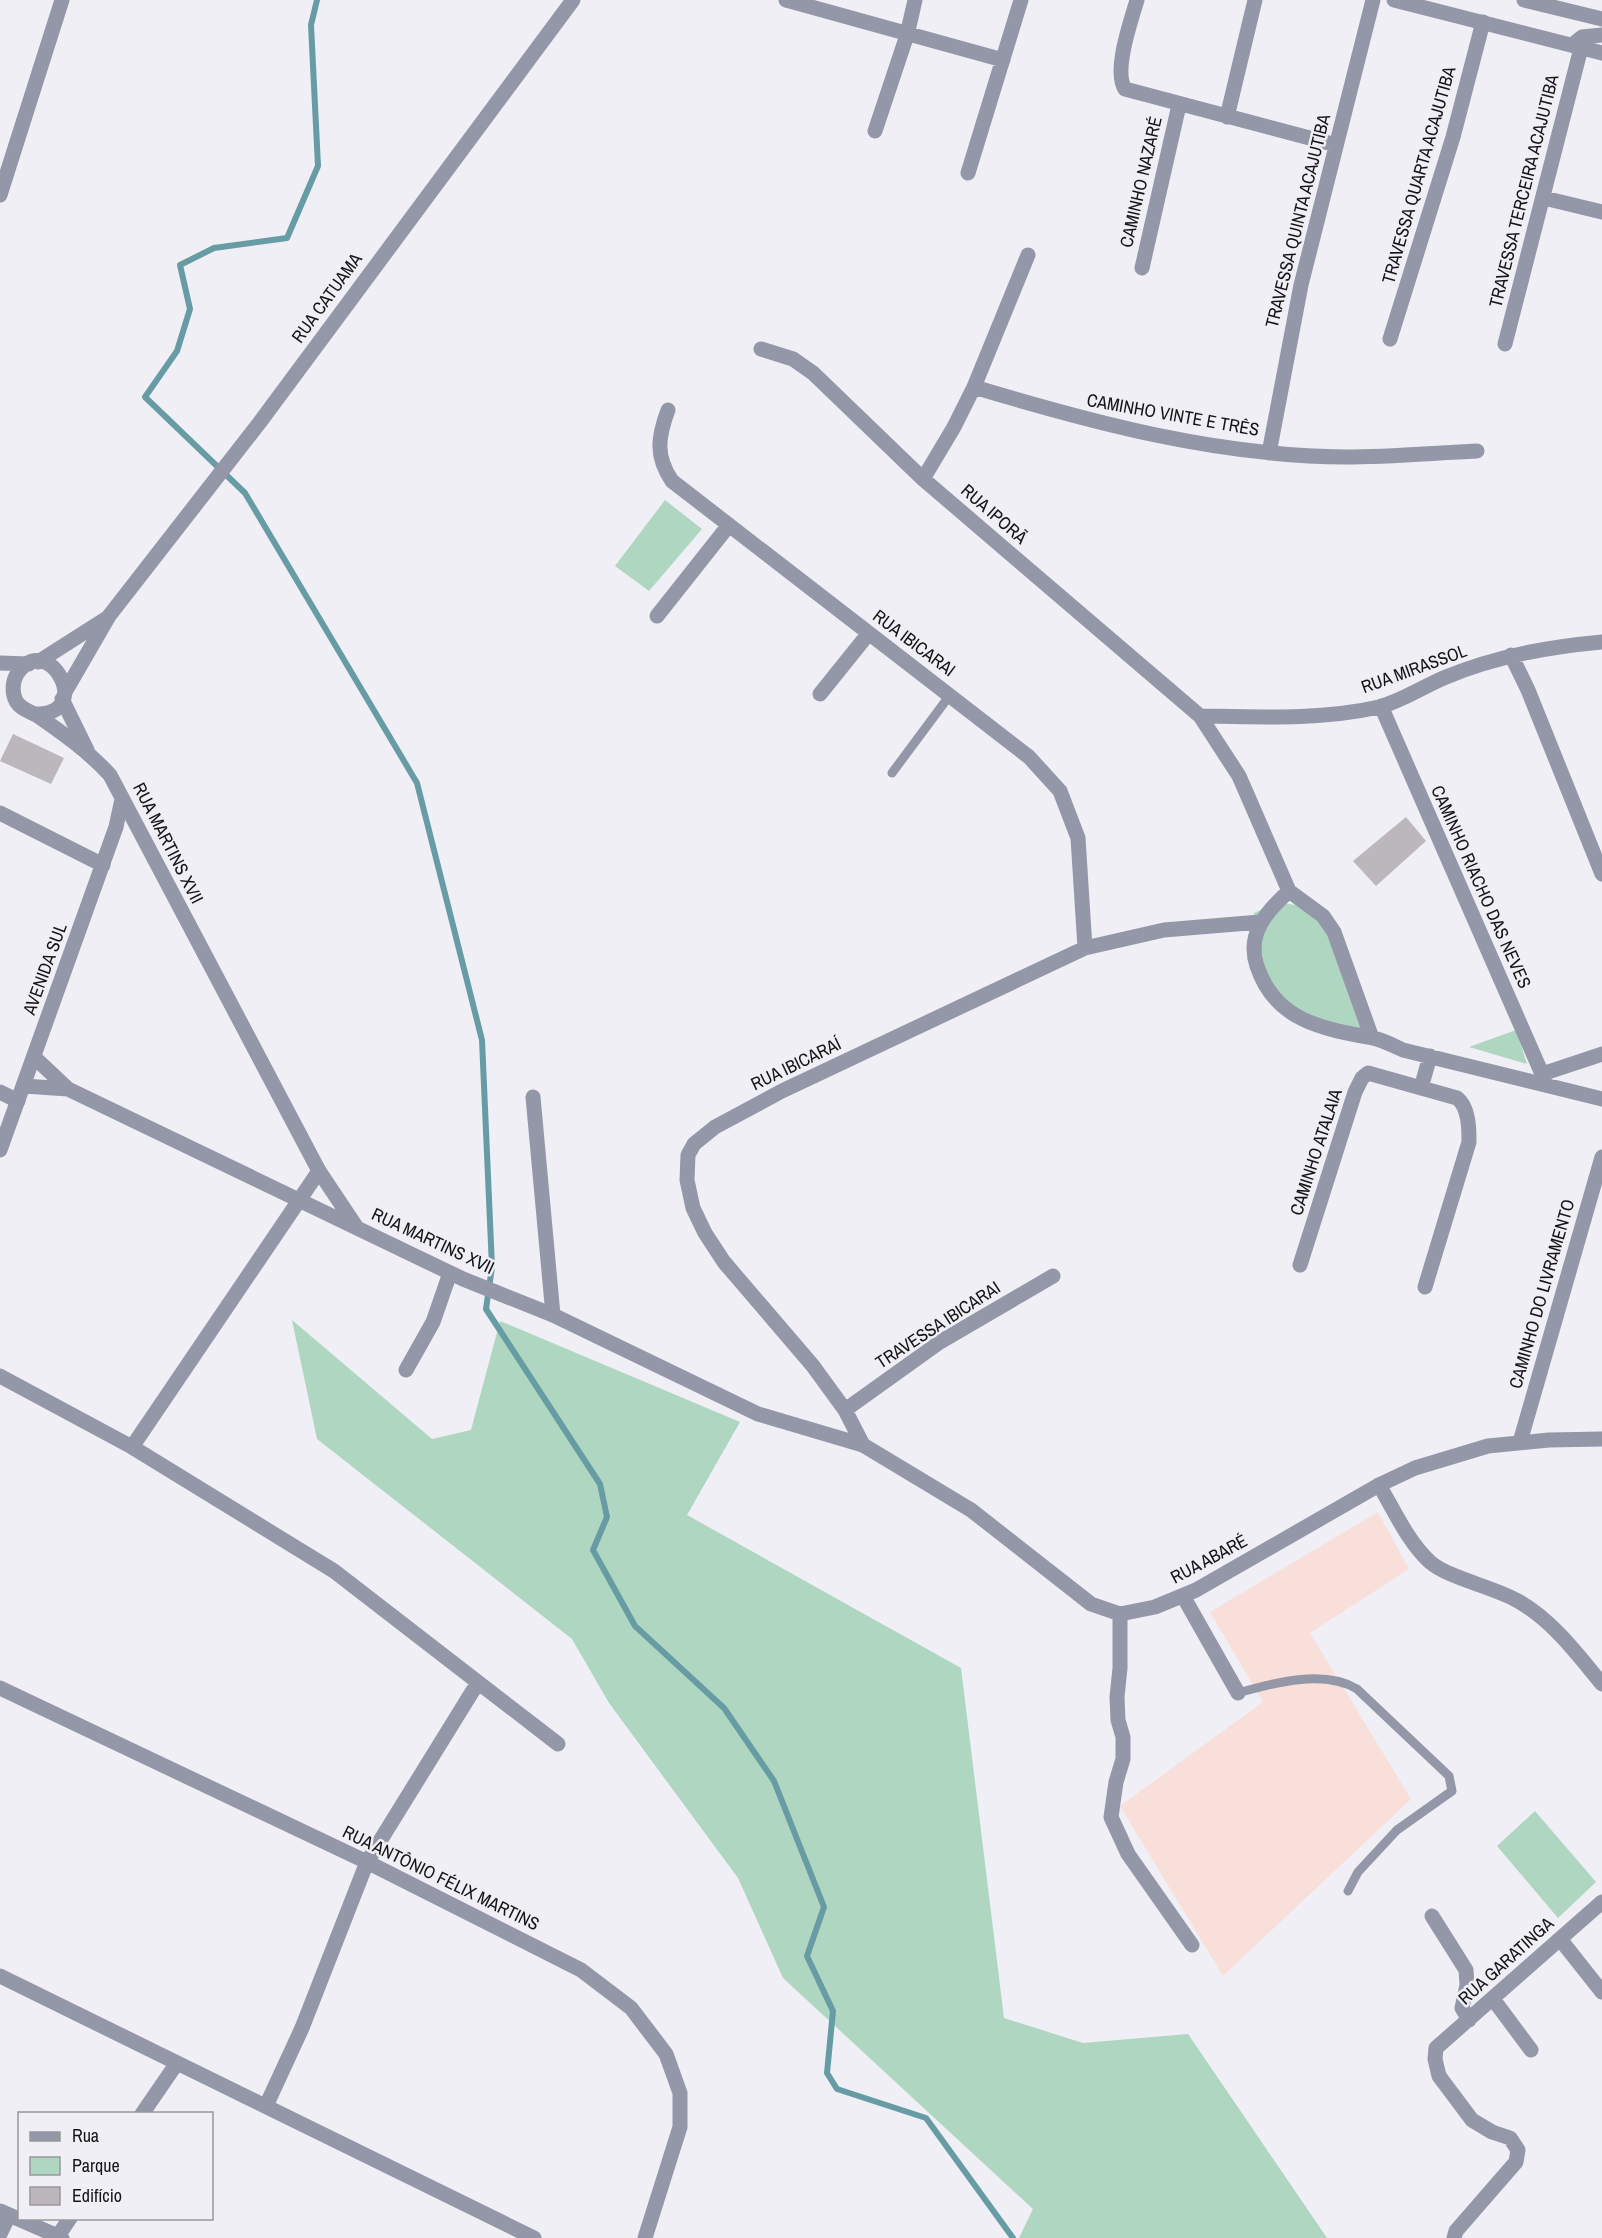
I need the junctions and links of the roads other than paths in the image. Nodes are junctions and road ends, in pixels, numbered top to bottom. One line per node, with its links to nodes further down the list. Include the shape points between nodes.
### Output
1 (62, 0): 23 (street)
2 (573, 0): 37 (street, RUA CATUAMA, via 260,422)
3 (915, 0): 13 (street)
4 (1022, 0): 17 (street)
5 (1137, 0): 18 (street, via 1121,79 1125,89)
6 (1255, 0): 19 (street)
7 (1373, 0): 21 (street, TRAVESSA QUINTA ACAJUTIBA)
8 (1394, 0): 12 (street)
9 (1524, 0): 11 (street)
10 (796, 1): 13 (street)
11 (1602, 19)
12 (1483, 22): 15 (street); 28 (street, TRAVESSA QUARTA ACAJUTIBA, via 1453,137)
13 (907, 34): 17 (street); 20 (street)
14 (1602, 35): 15 (street, via 1582,37)
15 (1577, 47): 16 (street); 24 (street, TRAVESSA TERCEIRA ACAJUTIBA)
16 (1602, 53)
17 (1003, 60): 22 (street)
18 (1179, 105): 19 (street); 27 (street, CAMINHO NAZARÉ)
19 (1227, 117): 21 (street)
20 (875, 131)
21 (1336, 145): 34 (street, TRAVESSA QUINTA ACAJUTIBA, via 1288,342)
22 (968, 173)
23 (0, 195)
24 (1544, 198): 25 (street); 29 (street, TRAVESSA TERCEIRA ACAJUTIBA)
25 (1602, 212)
26 (1028, 255): 31 (street)
27 (1142, 268)
28 (1390, 339)
29 (1505, 344)
30 (761, 349): 35 (street, RUA IPORÃ, via 804,365)
31 (974, 387): 34 (street, CAMINHO VINTE E TRÊS, via 1149,434); 35 (street)
32 (668, 410): 36 (street, RUA IBICARAI, via 659,439 662,467 672,481)
33 (1477, 451): 34 (street, CAMINHO VINTE E TRÊS, via 1346,457)
34 (1269, 453)
35 (923, 479): 50 (street, RUA IPORÃ)
36 (729, 525): 38 (street); 39 (street, RUA IBICARAI)
37 (109, 616): 43 (street, RUA CATUAMA); 45 (street, RUA CATUAMA)
38 (657, 616)
39 (869, 633): 44 (street); 46 (street, RUA IBICARAI)
40 (1602, 642): 41 (street, RUA MIRASSOL)
41 (1511, 655): 48 (street, RUA MIRASSOL); 56 (street)
42 (0, 663): 43 (street)
43 (34, 663): 45 (street, via 55,667 64,683); 49 (street, via 16,676 13,684 16,700)
44 (820, 694)
45 (64, 695): 49 (street, via 51,711); 51 (street, RUA MARTINS XVII)
46 (950, 695): 52 (lane); 59 (street, RUA IBICARAI, via 1029,757 1060,791 1078,838)
47 (0, 699): 49 (street, RUA MARTINS XVII)
48 (1381, 706): 50 (street, RUA MIRASSOL, via 1333,714); 64 (street, CAMINHO RIACHO DAS NEVES)
49 (31, 713): 51 (street, RUA MARTINS XVII)
50 (1200, 716): 57 (street, RUA IPORÃ, via 1239,776)
51 (88, 753): 53 (street, RUA MARTINS XVII, via 110,775)
52 (891, 773)
53 (122, 799): 55 (street, AVENIDA SUL); 74 (street, RUA MARTINS XVII)
54 (0, 813): 55 (street)
55 (103, 865): 63 (street, AVENIDA SUL)
56 (1602, 874)
57 (1289, 891): 58 (street); 60 (street, via 1323,916 1334,932)
58 (1260, 922): 59 (street, RUA IBICARAÍ, via 1164,930); 60 (street, via 1255,937 1256,963 1276,1001 1312,1023)
59 (1085, 948): 84 (street, RUA IBICARAÍ, via 734,1115 703,1136 688,1155 689,1194 705,1233 724,1262 813,1366)
60 (1372, 1038): 62 (street)
61 (1602, 1054): 64 (street)
62 (1430, 1056): 64 (street); 66 (street)
63 (34, 1057): 65 (street, AVENIDA SUL); 67 (street)
64 (1544, 1078): 70 (street)
65 (24, 1086): 67 (street); 71 (street, AVENIDA SUL)
66 (1421, 1088): 77 (street, CAMINHO ATALAIA, via 1368,1072 1362,1078); 80 (street, via 1460,1100 1469,1128 1464,1161)
67 (68, 1089): 75 (street)
68 (0, 1092): 71 (street)
69 (533, 1097): 81 (street)
70 (1602, 1099)
71 (18, 1101): 72 (street, AVENIDA SUL)
72 (0, 1150)
73 (1602, 1157): 86 (street, CAMINHO DO LIVRAMENTO)
74 (319, 1171): 75 (street); 76 (street, RUA MARTINS XVII)
75 (300, 1199): 76 (street); 88 (street)
76 (356, 1227): 78 (street, RUA MARTINS XVII)
77 (1300, 1265)
78 (457, 1276): 81 (street, RUA MARTINS XVII); 82 (street)
79 (1053, 1276): 84 (street, TRAVESSA IBICARAI, via 940,1342)
80 (1425, 1287)
81 (553, 1315): 87 (street, RUA MARTINS XVII, via 758,1414)
82 (406, 1370)
83 (0, 1376): 88 (street)
84 (845, 1410): 87 (street, RUA IBICARAÍ)
85 (1602, 1439): 86 (street, RUA ABARÉ)
86 (1520, 1442): 89 (street, RUA ABARÉ, via 1488,1446 1439,1460)
87 (863, 1445): 91 (street, via 971,1510 1091,1604)
88 (132, 1447): 92 (street, via 334,1571)
89 (1379, 1485): 90 (street, RUA ABARÉ); 93 (street, via 1430,1562 1517,1600 1534,1612 1553,1627)
90 (1183, 1596): 91 (street, RUA ABARÉ); 95 (street)
91 (1120, 1614): 102 (street, via 1117,1697 1123,1759 1111,1817 1128,1854)
92 (477, 1683): 96 (street); 97 (street)
93 (1602, 1684)
94 (0, 1688): 97 (street, RUA ANTÔNIO FÉLIX MARTINS)
95 (1238, 1693): 98 (lane, via 1270,1684 1329,1680 1346,1683 1449,1776 1452,1791 1397,1830 1358,1872)
96 (558, 1744)
97 (367, 1862): 109 (street, via 302,2028); 117 (street, RUA ANTÔNIO FÉLIX MARTINS, via 581,1970 631,2008 666,2054 680,2092 680,2127)
98 (1348, 1891)
99 (1602, 1902): 101 (street, RUA GARATINGA)
100 (1431, 1916): 106 (street, via 1466,1970 1462,2008)
101 (1560, 1939): 104 (street); 105 (street, RUA GARATINGA)
102 (1192, 1945)
103 (0, 1976): 108 (street)
104 (1602, 1992)
105 (1492, 1999): 106 (street, RUA GARATINGA); 107 (street)
106 (1469, 2020): 118 (street, RUA GARATINGA, via 1436,2048 1440,2076 1473,2120 1510,2138 1518,2150 1516,2162)
107 (1531, 2050)
108 (177, 2063): 109 (street); 110 (street)
109 (266, 2106): 116 (street)
110 (143, 2112)
111 (5, 2213): 114 (street)
112 (21, 2220): 115 (street)
113 (69, 2220): 115 (street)
114 (0, 2234)
115 (60, 2237)
116 (534, 2238)
117 (645, 2238)
118 (1454, 2238)

